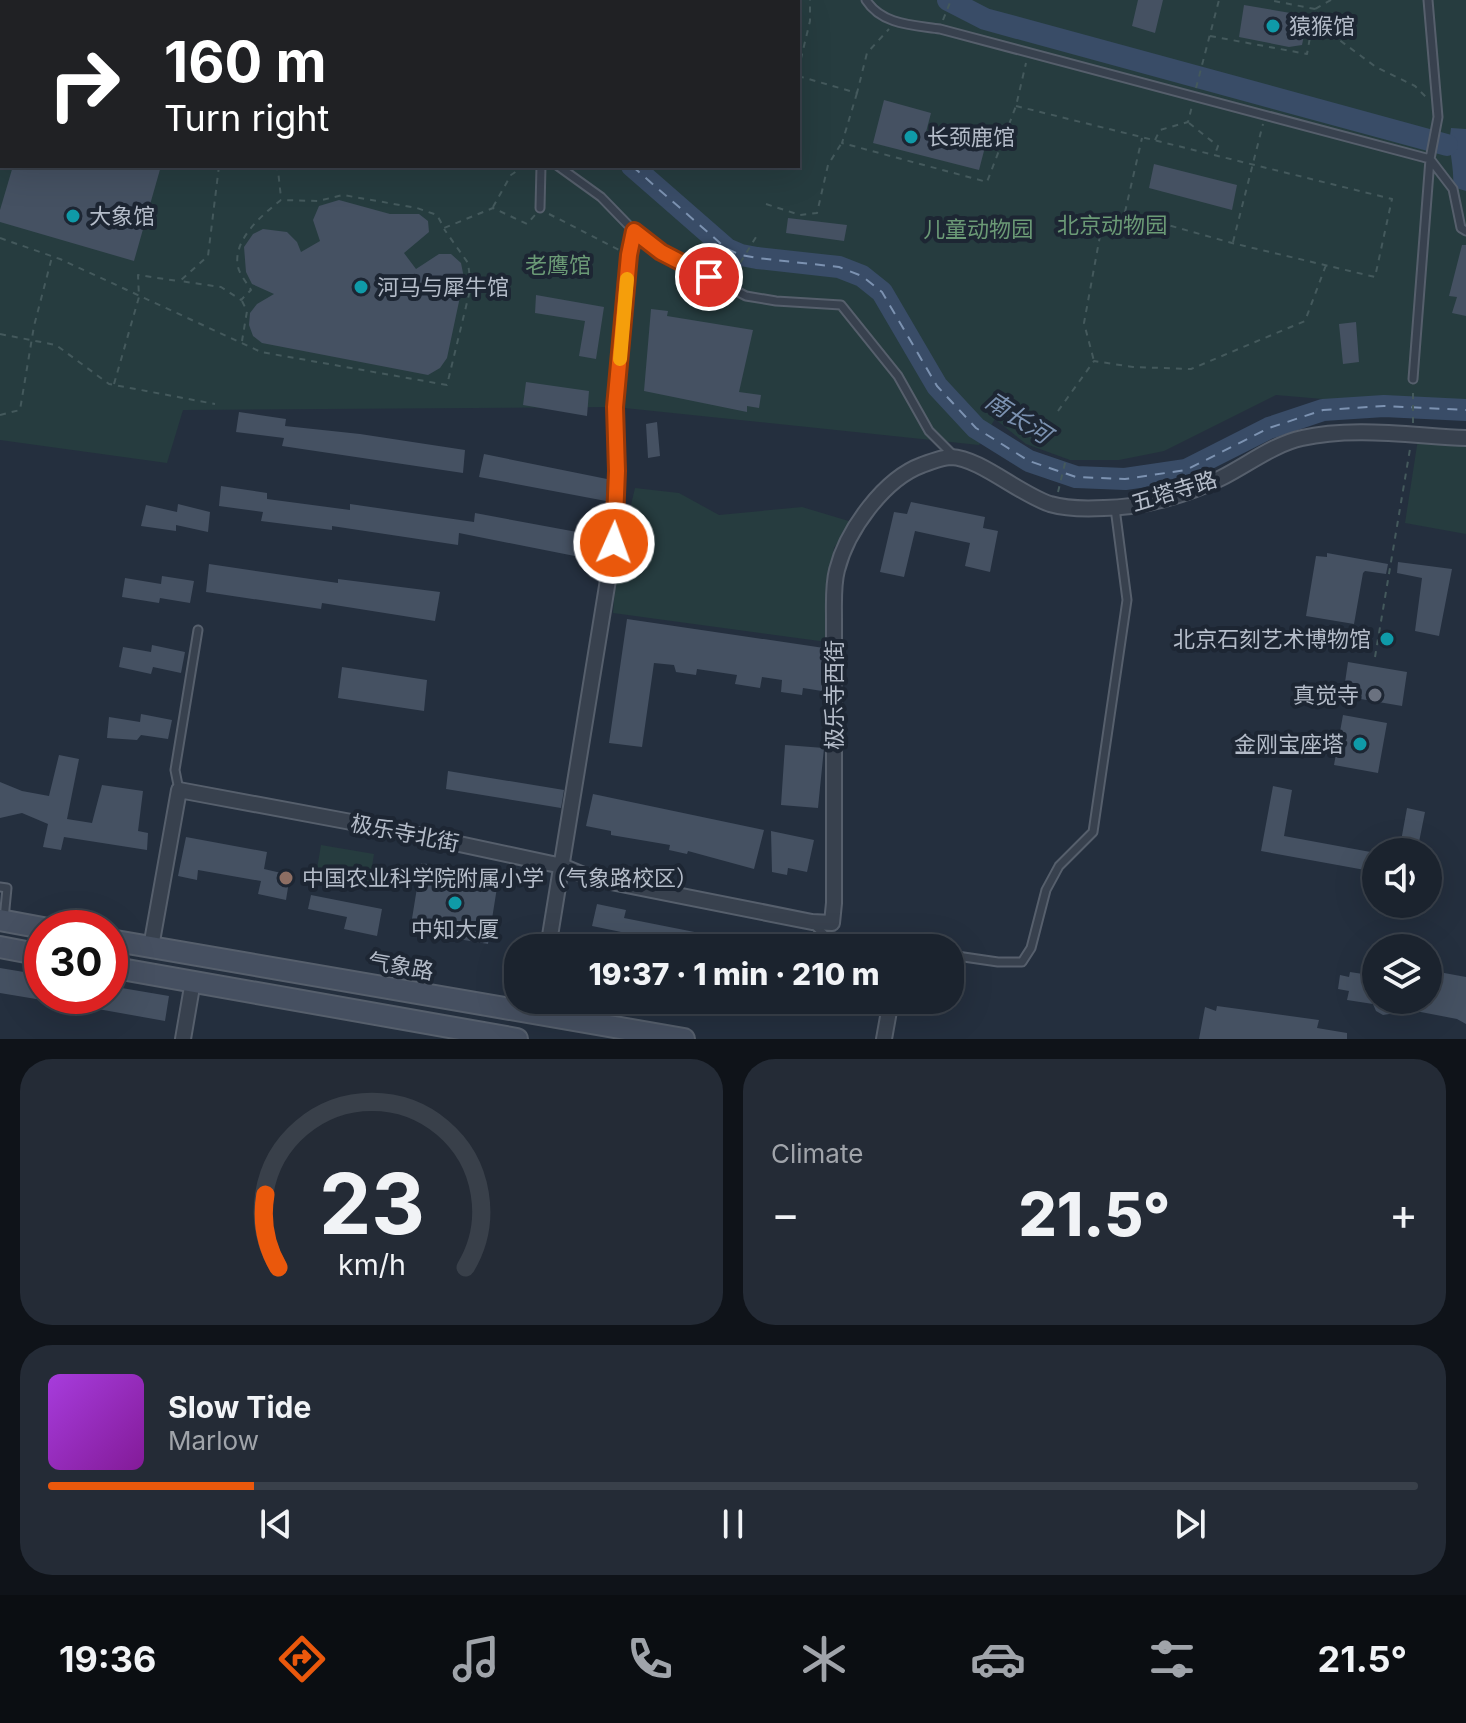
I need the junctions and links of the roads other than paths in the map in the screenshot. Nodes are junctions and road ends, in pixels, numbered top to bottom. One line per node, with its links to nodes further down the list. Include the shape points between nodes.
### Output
1 (866, 0): 3 (lane, via 895,23 940,29)
2 (1428, 0): 3 (lane, via 1437,112)
3 (1430, 159): 8 (lane, via 1453,189); 9 (lane)
4 (541, 168): 6 (lane)
5 (561, 168): 7 (lane, via 601,197)
6 (540, 208)
7 (634, 231): 10 (lane); 12 (lane, via 661,252 746,296 841,305 898,376 929,431)
8 (1466, 231)
9 (1413, 379)
10 (615, 407): 16 (street, via 614,543)
11 (1466, 438): 13 (street, 五塔寺路, via 1413,431 1301,438 1218,480)
12 (955, 458): 13 (street, 五塔寺路, via 1054,505); 21 (street, 极乐寺西街, via 920,465 890,483 844,547 836,572)
13 (1115, 508): 29 (lane, via 1127,600 1093,832 1059,866 1022,962)
14 (198, 630): 15 (lane, via 175,770)
15 (179, 790): 16 (street, 极乐寺北街); 27 (street)
16 (562, 866): 20 (street, 极乐寺北街, via 591,878); 23 (street)
17 (0, 879): 18 (lane)
18 (3, 887): 19 (lane)
19 (2, 921): 22 (street)
20 (812, 922): 21 (street, 极乐寺北街); 24 (lane)
21 (832, 923)
22 (24, 925)
23 (550, 934)
24 (824, 934)
25 (128, 943): 27 (street, 气象路)
26 (0, 947): 28 (street)
27 (151, 947): 32 (street, 气象路)
28 (24, 952)
29 (964, 957)
30 (128, 970): 31 (street)
31 (193, 981): 36 (street); 37 (street)
32 (504, 1002)
33 (569, 1014): 35 (street, 气象路)
34 (888, 1014): 38 (street)
35 (677, 1038)
36 (183, 1039)
37 (517, 1039)
38 (884, 1039)

